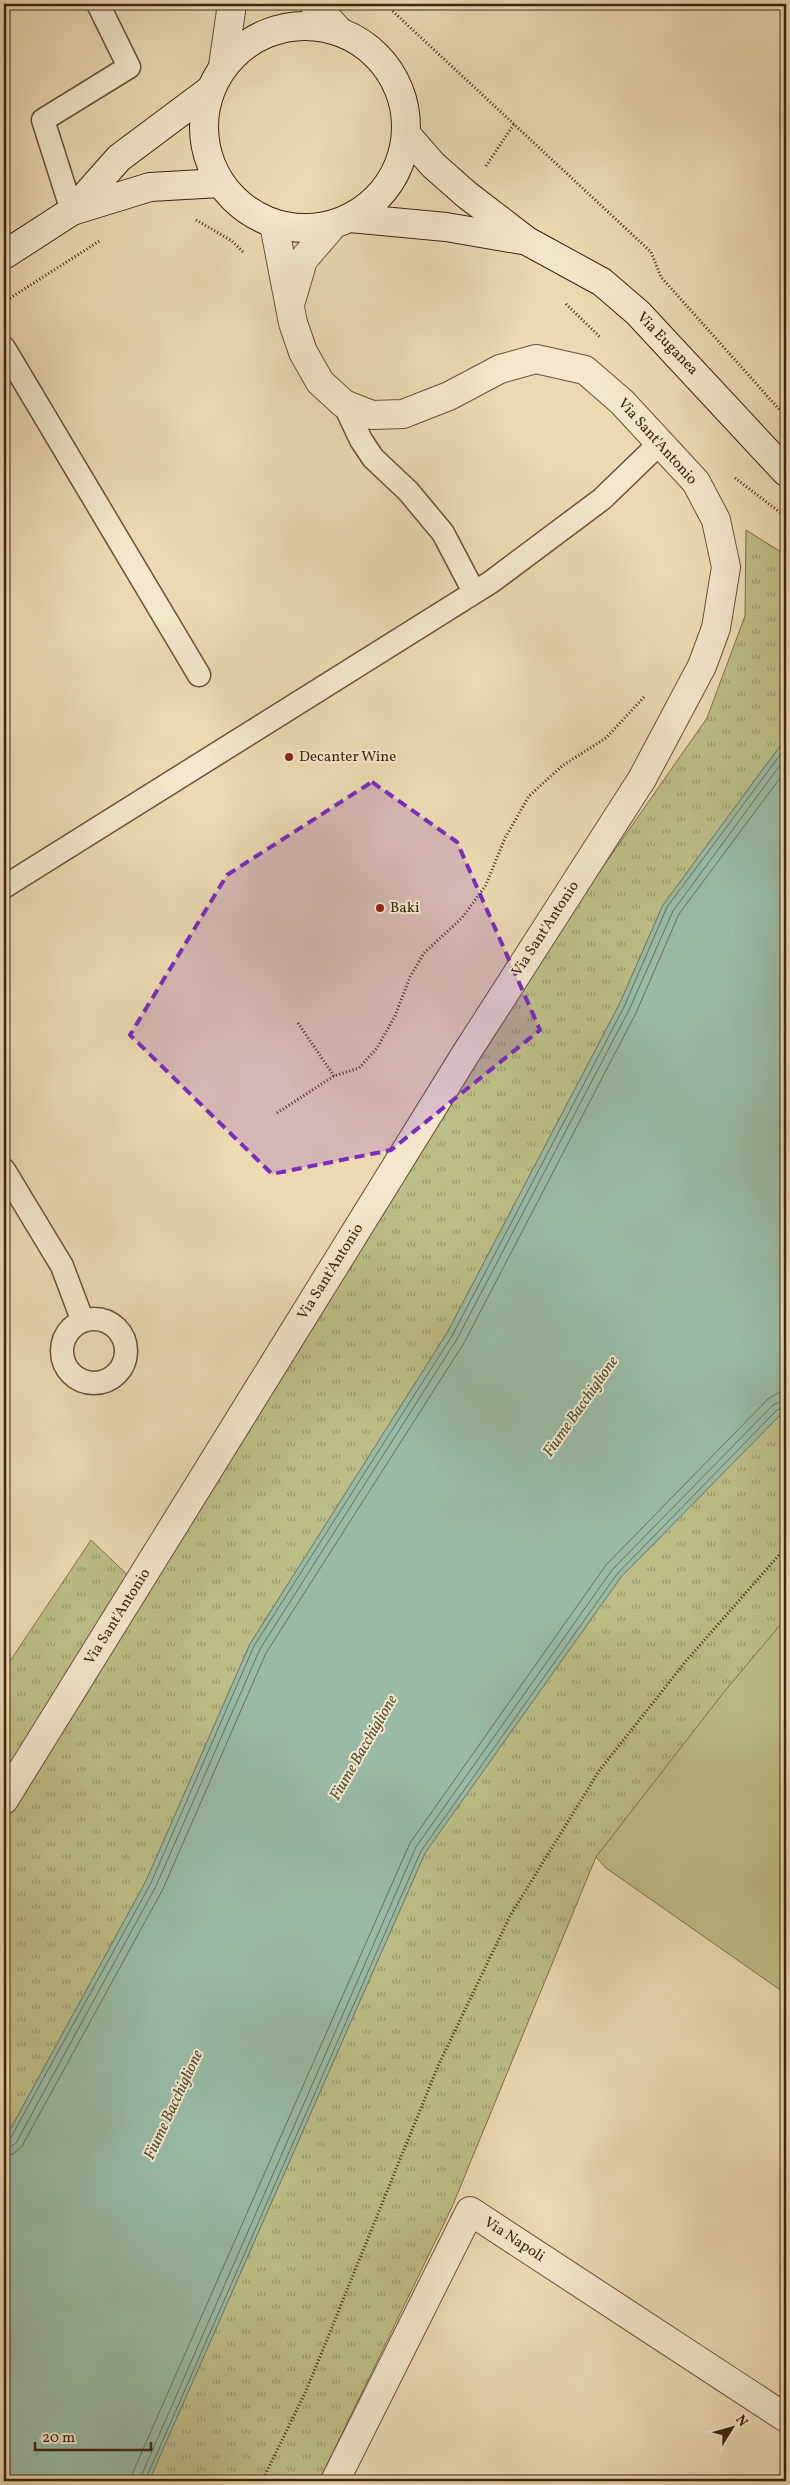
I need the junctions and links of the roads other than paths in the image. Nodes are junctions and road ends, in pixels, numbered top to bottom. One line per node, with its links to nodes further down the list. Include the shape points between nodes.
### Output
1 (98, 4): 9 (lane, via 128,67 43,120)
2 (232, 4): 5 (street, Via Euganea)
3 (314, 4): 4 (street, Via Euganea)
4 (339, 31): 5 (street, Via Euganea, via 307,25 275,30 246,44); 7 (street, Via Euganea, via 362,43 382,61 396,83 404,108)
5 (223, 66): 6 (street, Via Euganea)
6 (210, 90): 8 (street, Via Euganea, via 203,138 209,161); 9 (street, via 119,158)
7 (406, 134): 10 (street, Via Euganea, via 401,160 389,184 372,203); 12 (street, Via Euganea, via 433,165 467,195)
8 (220, 183): 9 (street, via 150,187); 11 (street, Via Euganea, via 253,214)
9 (72, 211): 13 (street)
10 (342, 221): 11 (street, Via Euganea, via 304,228); 12 (street, Via Euganea, via 446,227); 14 (street, via 303,260)
11 (274, 224): 14 (street, Via Sant'Antonio)
12 (527, 240): 18 (street, Via Euganea, via 602,282 638,313)
13 (4, 254)
14 (289, 308): 16 (street, Via Sant'Antonio, via 303,352 320,382)
15 (4, 348): 20 (lane)
16 (344, 404): 17 (street, Via Sant'Antonio, via 372,415 402,414 449,396 500,369 536,359 585,370 622,402); 19 (lane, via 373,458 422,506 443,533)
17 (660, 443): 19 (lane, via 602,499); 24 (street, Via Sant'Antonio, via 696,482 716,520 726,567 716,628 702,666 642,779 465,1055)
18 (786, 472)
19 (474, 592): 21 (lane)
20 (199, 675)
21 (4, 887)
22 (4, 1170): 23 (lane, via 62,1266)
23 (82, 1319)
24 (4, 1800)
25 (786, 2418): 26 (street, Via Napoli, via 470,2211)
26 (335, 2481)

